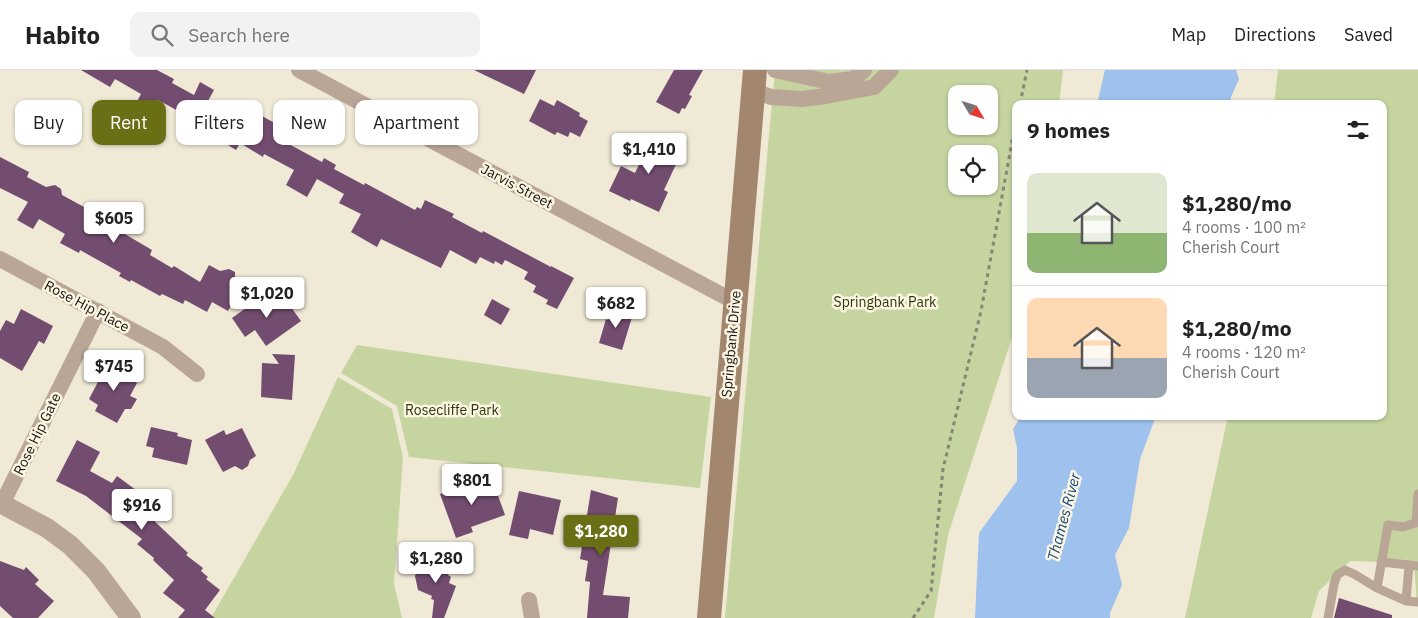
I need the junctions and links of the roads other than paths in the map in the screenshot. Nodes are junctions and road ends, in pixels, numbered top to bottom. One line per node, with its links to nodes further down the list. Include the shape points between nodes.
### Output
1 (299, 70): 7 (street, Jarvis Street)
2 (775, 70): 3 (street, via 829,82 853,79)
3 (864, 70)
4 (891, 70): 5 (street, via 874,87 802,99 771,96)
5 (754, 80): 7 (main road, Springbank Drive)
6 (0, 259): 8 (street, Rose Hip Place)
7 (735, 302): 21 (main road, Springbank Drive)
8 (98, 311): 9 (street, Rose Hip Place, via 163,347); 11 (street, Rose Hip Gate)
9 (196, 374)
10 (1418, 494): 12 (lane)
11 (1, 504): 19 (street, via 70,545 96,571)
12 (1417, 522): 13 (lane, via 1403,527 1388,525)
13 (1381, 562): 14 (lane); 15 (lane)
14 (1413, 565): 17 (lane)
15 (1376, 588): 17 (lane); 22 (lane, via 1345,570 1337,575)
16 (528, 600): 20 (street)
17 (1406, 601): 18 (lane)
18 (1418, 602)
19 (131, 618)
20 (532, 618)
21 (709, 618)
22 (1328, 618)

